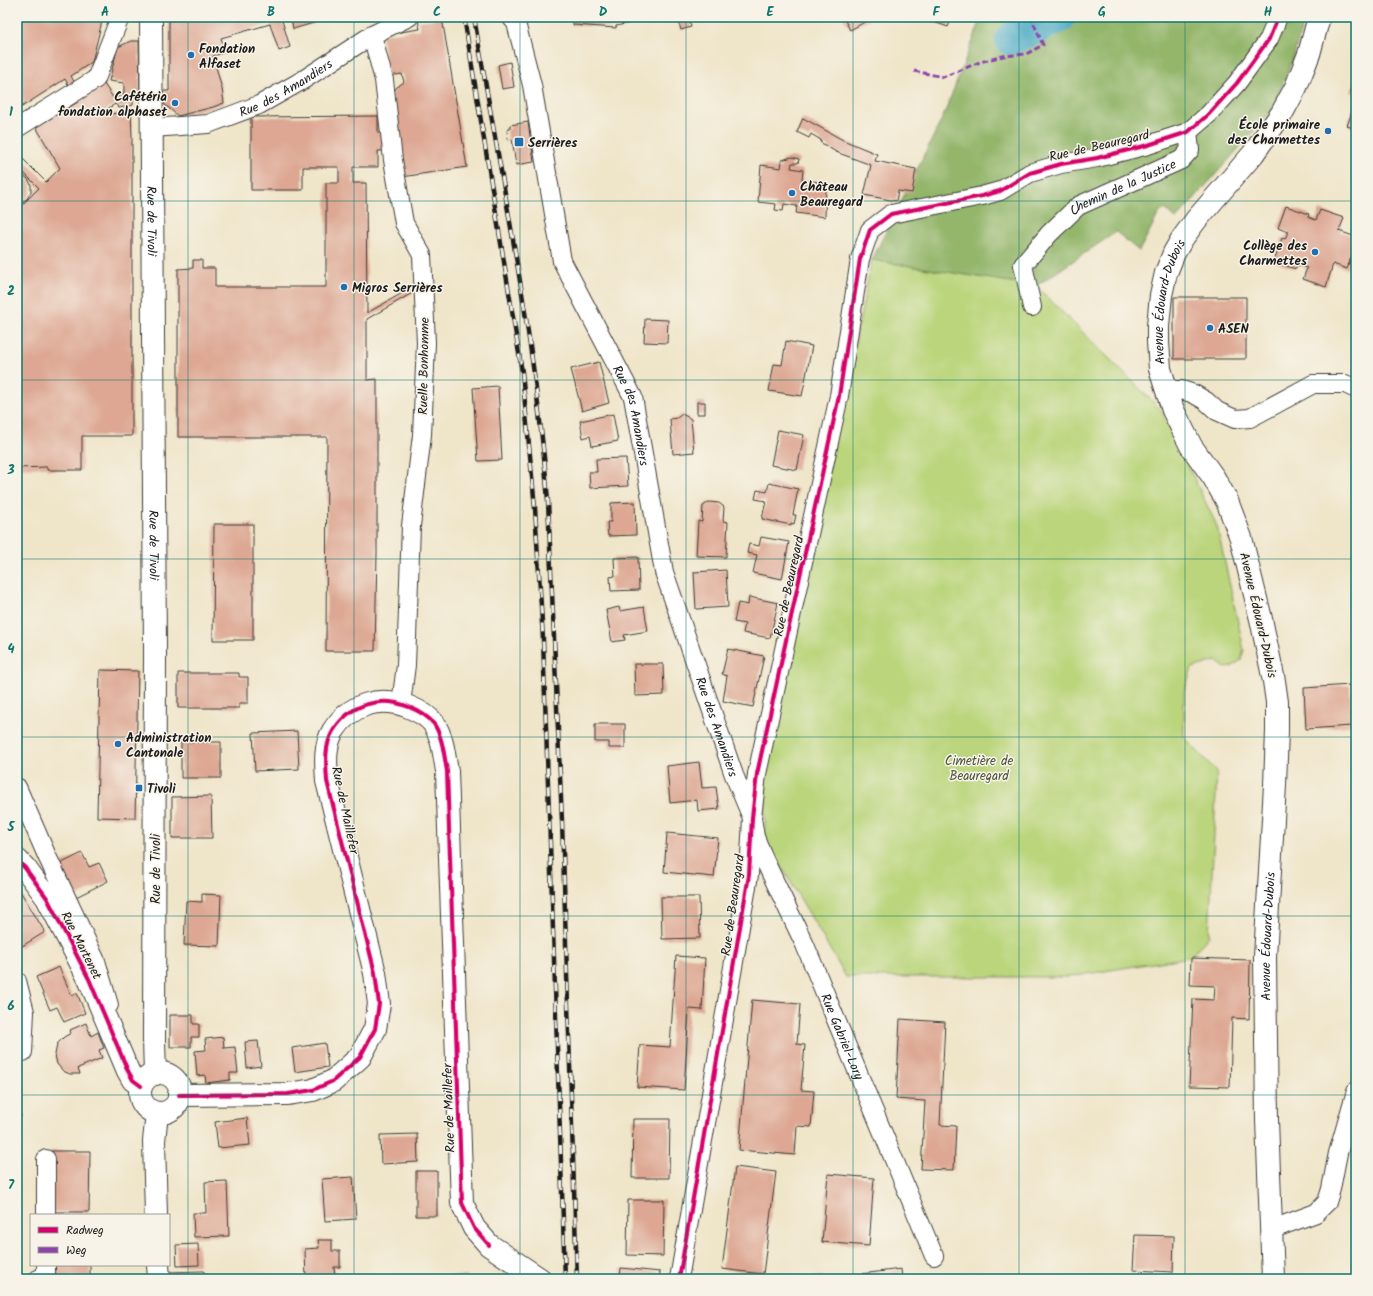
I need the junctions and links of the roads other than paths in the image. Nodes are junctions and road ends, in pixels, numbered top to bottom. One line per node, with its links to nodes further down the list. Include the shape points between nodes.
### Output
1 (120, 17): 8 (street, via 96,78)
2 (151, 17): 9 (street, Rue de Tivoli)
3 (408, 17): 7 (street, Rue des Amandiers)
4 (510, 17): 16 (street, Rue des Amandiers, via 516,23 532,85 562,261 633,397 664,572 734,775)
5 (1278, 17): 10 (street, via 1269,39 1236,83 1209,114)
6 (1319, 17): 12 (street, Avenue Édouard-Dubois, via 1309,54 1282,113 1253,154 1196,220 1174,253 1161,295 1158,326 1159,363)
7 (372, 35): 9 (street, Rue des Amandiers, via 303,80 258,105 208,124); 14 (street, Ruelle Bonhomme, via 384,80 404,223 422,255 426,343 422,435 411,526 406,665)
8 (17, 128)
9 (152, 128): 21 (street, Rue de Tivoli, via 154,1040)
10 (1188, 132): 11 (street, Chemin de la Justice, via 1190,150 1180,160 1078,206 1049,234 1023,265); 16 (street, Rue de Beauregard, via 1141,147 1030,173 1000,191 982,196 891,214 870,230 860,259 839,396 757,774)
11 (1032, 307)
12 (1166, 390): 13 (street, via 1182,390 1194,394 1217,411 1235,419 1250,418 1313,384 1344,384); 28 (street, Avenue Édouard-Dubois, via 1191,446 1227,501 1241,538 1277,702 1265,957)
13 (1356, 390)
14 (401, 704): 23 (street, Rue de Maillefer, via 383,700 364,704 346,715 332,732 325,755 327,782 375,973 379,1004 375,1029 360,1058 332,1081 313,1090 288,1094); 34 (street, Rue de Maillefer, via 422,712 433,724 441,739 447,771 462,1203 474,1228 490,1245)
15 (17, 787): 19 (street, via 96,961 117,1030)
16 (752, 818): 29 (street, Rue Gabriel-Lory, via 755,837 764,859 804,945); 35 (street, Rue de Beauregard, via 749,875)
17 (17, 860): 19 (street, Rue Martenet, via 47,898 89,979)
18 (17, 981): 20 (street, via 25,1012 24,1052)
19 (116, 1045): 21 (street, Rue Martenet, via 133,1080)
20 (17, 1053)
21 (148, 1080): 23 (street, via 167,1075 177,1083); 24 (street, via 140,1093 141,1100 150,1111)
22 (1356, 1091): 28 (street, via 1327,1202 1316,1213)
23 (180, 1095): 24 (street, via 172,1109)
24 (157, 1113): 27 (street, via 154,1141)
25 (46, 1159): 26 (street)
26 (46, 1214)
27 (156, 1214)
28 (1270, 1230): 36 (street, Avenue Édouard-Dubois)
29 (934, 1256)
30 (46, 1266): 32 (street, via 46,1277)
31 (158, 1266): 33 (street)
32 (38, 1279)
33 (159, 1279)
34 (540, 1279)
35 (679, 1279)
36 (1273, 1279)

